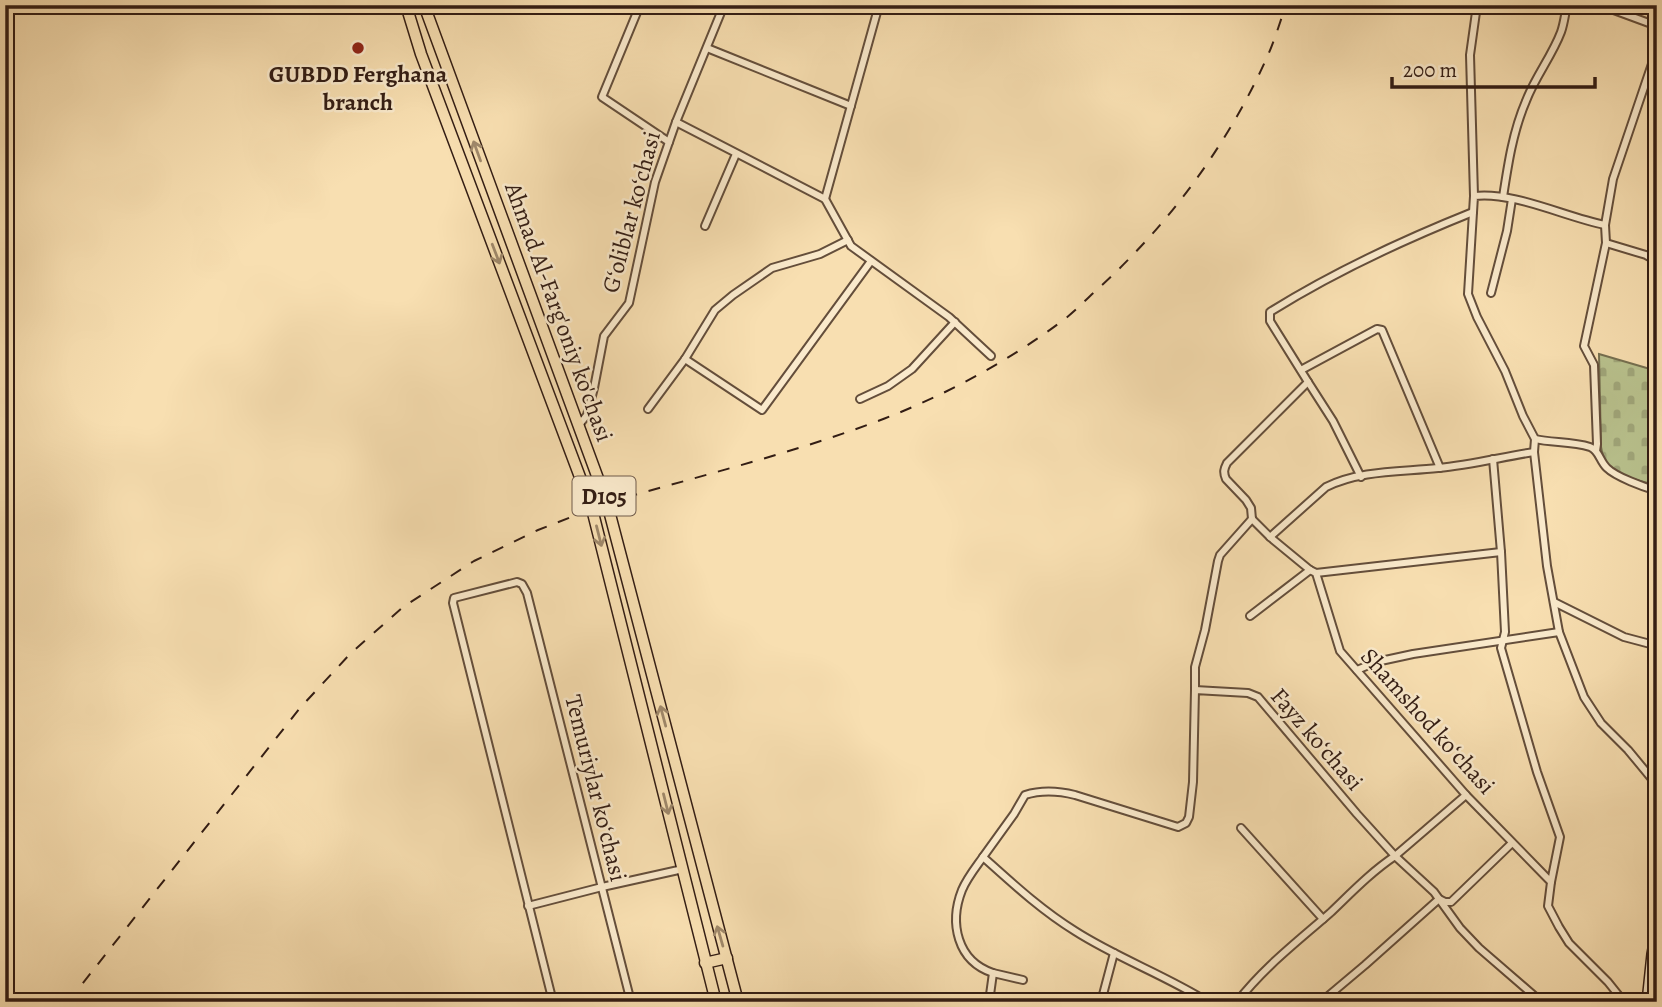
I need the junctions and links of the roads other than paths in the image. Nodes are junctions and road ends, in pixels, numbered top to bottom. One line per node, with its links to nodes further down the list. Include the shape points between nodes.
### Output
1 (406, 5): 22 (highway, Ahmad Al-Farg'oniy ko'chasi / D105)
2 (640, 5): 14 (street, via 602,97)
3 (724, 5): 10 (street, Gʻoliblar koʻchasi)
4 (879, 5): 12 (street)
5 (1477, 5): 16 (street, via 1470,55)
6 (1567, 5): 17 (street, via 1561,32 1518,121)
7 (1600, 5): 9 (street)
8 (429, 8): 20 (highway, Ahmad Al-Farg'oniy ko'chasi / D105, one-way to 8)
9 (1657, 26)
10 (707, 48): 12 (street); 13 (street, Gʻoliblar koʻchasi)
11 (1657, 49): 23 (street, via 1613,179)
12 (851, 106): 18 (street)
13 (676, 122): 14 (street, Gʻoliblar koʻchasi); 15 (street, Gʻoliblar koʻchasi)
14 (669, 142): 37 (street, Gʻoliblar koʻchasi, via 654,182 629,303 604,336 587,415)
15 (736, 154): 18 (street, Gʻoliblar koʻchasi); 24 (street)
16 (1474, 196): 17 (street); 21 (street)
17 (1503, 197): 19 (street)
18 (825, 199): 25 (street)
19 (1512, 199): 23 (street); 29 (street)
20 (498, 208): 22 (highway); 37 (highway, Ahmad Al-Farg'oniy ko'chasi / D105)
21 (1473, 212): 33 (street, via 1348,267 1270,312 1270,321); 38 (street, via 1468,294)
22 (481, 216): 62 (highway, Ahmad Al-Farg'oniy ko'chasi / D105, one-way to 62, via 592,509)
23 (1605, 225): 26 (street)
24 (705, 226)
25 (848, 240): 27 (street); 32 (street, via 772,268 733,295 715,310)
26 (1606, 243): 28 (street); 39 (street, via 1584,346 1594,365)
27 (871, 261): 30 (street); 32 (street, via 762,410)
28 (1657, 261)
29 (1491, 293)
30 (956, 322): 31 (street); 35 (street, via 912,369)
31 (991, 356)
32 (685, 359): 36 (street)
33 (1301, 370): 34 (street); 42 (street, via 1382,330)
34 (1308, 382): 43 (street); 45 (street, via 1224,469 1226,479 1251,508)
35 (860, 400)
36 (648, 409)
37 (578, 427): 70 (highway, Ahmad Al-Farg'oniy ko'chasi / D105, one-way to 37, via 607,503)
38 (1535, 439): 39 (street); 40 (street)
39 (1595, 451): 44 (street, via 1607,469)
40 (1534, 453): 41 (street); 49 (street)
41 (1493, 458): 42 (street); 47 (street, Shamshod koʻchasi)
42 (1440, 468): 43 (street)
43 (1361, 477): 46 (street, via 1326,487)
44 (1657, 491)
45 (1252, 519): 46 (street); 55 (street, via 1217,561 1195,667)
46 (1270, 537): 48 (street)
47 (1501, 552): 48 (street); 52 (street, Shamshod koʻchasi)
48 (1313, 572): 50 (street); 54 (street, Shamshod koʻchasi, via 1340,651)
49 (1555, 602): 51 (street); 53 (street, via 1624,637)
50 (1250, 616)
51 (1559, 632): 52 (street); 56 (street, via 1584,697 1601,723)
52 (1504, 640): 54 (street, via 1376,662); 63 (street, Shamshod koʻchasi, via 1501,648 1533,760 1560,836)
53 (1654, 645)
54 (1357, 670): 57 (street, Shamshod koʻchasi)
55 (1195, 690): 60 (street, Fayz koʻchasi, via 1258,697); 61 (street, via 1193,782 1186,822 1178,827 1075,794 1035,792 1025,795)
56 (1657, 785)
57 (1466, 795): 59 (street, Shamshod koʻchasi); 60 (street)
58 (1241, 828): 67 (street)
59 (1512, 842): 63 (street, Shamshod koʻchasi); 65 (street, via 1451,902)
60 (1395, 856): 65 (street, Fayz koʻchasi); 67 (street)
61 (983, 857): 69 (street, via 1051,915); 72 (street, via 962,890 956,922 967,957)
62 (683, 869): 64 (street); 71 (highway, Ahmad Al-Farg'oniy ko'chasi / D105)
63 (1551, 881): 84 (street, Shamshod koʻchasi, via 1548,906 1559,927)
64 (602, 887): 66 (street); 66 (street, Temuriylar koʻchasi, via 527,593 517,582 454,598); 76 (street, Temuriylar koʻchasi)
65 (1439, 898): 74 (street, Fayz koʻchasi, via 1479,948); 83 (street)
66 (528, 906): 75 (street)
67 (1323, 919): 82 (street, via 1278,957)
68 (1656, 932): 85 (main road)
69 (1114, 953): 80 (street); 81 (street)
70 (727, 958): 71 (highway); 78 (highway, Ahmad Al-Farg'oniy ko'chasi / D105)
71 (705, 963): 77 (highway, Ahmad Al-Farg'oniy ko'chasi / D105)
72 (993, 974): 73 (street); 79 (street)
73 (1023, 980)
74 (1538, 999)
75 (553, 1002)
76 (631, 1002)
77 (716, 1002)
78 (738, 1002)
79 (989, 1002)
80 (1101, 1002)
81 (1208, 1002)
82 (1237, 1002)
83 (1321, 1002)
84 (1625, 1002)
85 (1647, 1002)

